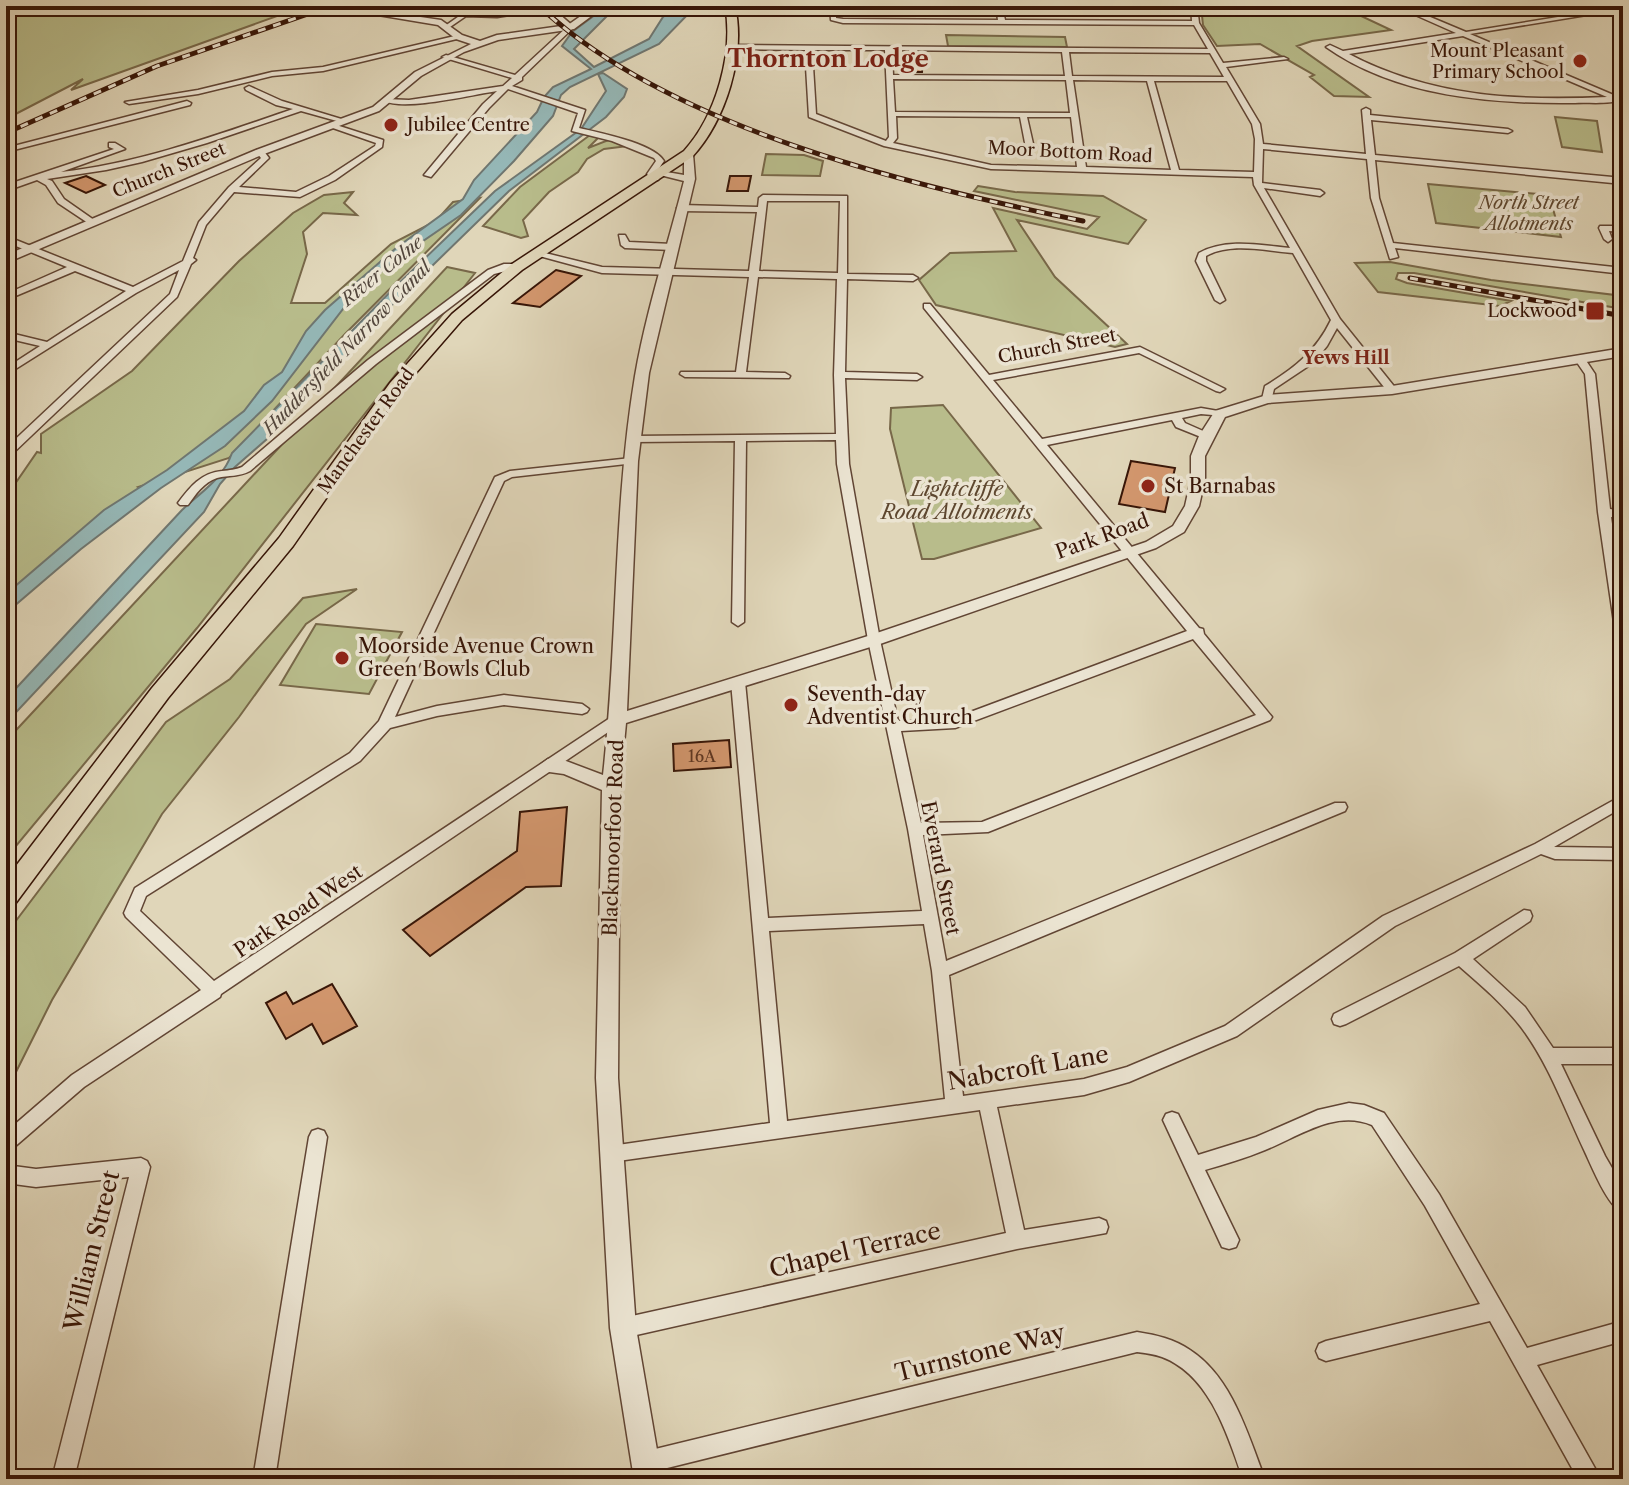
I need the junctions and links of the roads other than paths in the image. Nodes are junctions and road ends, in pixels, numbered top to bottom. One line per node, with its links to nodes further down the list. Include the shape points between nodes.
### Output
1 (328, 6): 12 (street)
2 (601, 6): 13 (street)
3 (730, 6): 17 (main road, Manchester Road)
4 (833, 6): 10 (street, via 833,19 843,21)
5 (999, 6): 10 (street)
6 (1194, 6): 11 (street)
7 (1398, 6): 14 (street)
8 (1600, 8): 9 (main road); 14 (street)
9 (1623, 16)
10 (1002, 22): 11 (street)
11 (1196, 23): 22 (street)
12 (448, 26): 13 (street, via 465,14 547,7); 15 (street)
13 (571, 27): 16 (street, Church Street); 28 (street)
14 (1466, 33): 23 (street); 35 (street)
15 (459, 37): 16 (street); 37 (street, via 323,69)
16 (478, 43): 24 (street, Church Street)
17 (733, 47): 19 (street); 53 (main road, Manchester Road, via 706,131)
18 (1330, 47): 23 (street)
19 (808, 48): 20 (street); 47 (street, Moor Bottom Road, via 812,115)
20 (888, 48): 21 (street); 27 (street)
21 (1065, 49): 22 (street); 29 (street)
22 (1212, 51): 26 (street)
23 (1342, 53): 35 (street, via 1427,88 1547,101)
24 (446, 57): 28 (street); 36 (street, Church Street)
25 (1284, 59): 26 (street)
26 (1221, 65): 32 (street)
27 (888, 77): 29 (street); 39 (street)
28 (519, 78): 33 (street)
29 (1069, 78): 31 (street); 41 (street)
30 (284, 79): 34 (street)
31 (1150, 79): 32 (street); 56 (street)
32 (1229, 79): 49 (street, via 1256,124)
33 (509, 87): 36 (street); 46 (street, via 583,112 574,128); 57 (street, via 467,125)
34 (249, 88): 38 (street); 51 (street)
35 (1621, 100)
36 (388, 101): 42 (street, Church Street)
37 (129, 102)
38 (301, 109): 42 (street); 59 (street, via 145,159)
39 (893, 114): 40 (street); 47 (street, via 893,138)
40 (1023, 115): 41 (street); 50 (street)
41 (1075, 115): 55 (street)
42 (344, 121): 43 (street, Church Street)
43 (333, 125): 52 (street, Church Street); 64 (street, via 380,142 378,147 297,195)
44 (1508, 131): 54 (street, via 1366,114)
45 (629, 133): 46 (street)
46 (615, 139): 58 (street, via 657,156 660,161 651,174)
47 (887, 144): 55 (street, Moor Bottom Road, via 991,167)
48 (112, 145): 59 (street, via 121,149)
49 (1258, 146): 54 (street); 61 (street)
50 (1030, 148)
51 (6, 150)
52 (260, 152): 64 (street, via 265,158 261,164); 68 (street, Church Street)
53 (688, 154): 58 (main road, Manchester Road); 60 (street, Blackmoorfoot Road)
54 (1370, 157): 62 (street); 73 (street)
55 (1082, 170): 56 (street, Moor Bottom Road)
56 (1176, 173): 61 (street, Moor Bottom Road)
57 (428, 175)
58 (658, 176): 60 (street); 77 (main road, Manchester Road)
59 (38, 177): 63 (street); 68 (street)
60 (690, 179): 66 (street, Blackmoorfoot Road)
61 (1258, 180): 65 (street, Moor Bottom Road); 76 (street)
62 (1623, 181)
63 (6, 188)
64 (232, 189): 80 (street, via 202,224)
65 (1320, 193)
66 (681, 208): 67 (street); 74 (street, Blackmoorfoot Road)
67 (762, 210): 85 (street); 86 (street, Everard Street, via 763,198 844,198)
68 (91, 222): 75 (street, Church Street)
69 (1623, 229): 72 (street, via 1603,228)
70 (622, 237): 74 (street, via 625,245)
71 (6, 239): 75 (street)
72 (1608, 239)
73 (1389, 245): 78 (street); 83 (street)
74 (672, 247): 84 (street, Blackmoorfoot Road)
75 (29, 249): 79 (street, Church Street); 82 (street)
76 (1296, 251): 90 (street, via 1207,251 1201,261); 92 (street)
77 (537, 254): 81 (main road, Manchester Road); 84 (street, via 602,270)
78 (1393, 257)
79 (6, 259)
80 (191, 260): 88 (street); 114 (street, via 174,295)
81 (517, 267): 116 (street, via 491,272 372,362 246,469 201,482); 138 (main road, Manchester Road, via 457,317 396,386 293,532 160,693)
82 (74, 268): 88 (street); 89 (street)
83 (1623, 271)
84 (665, 272): 85 (street); 112 (street, Blackmoorfoot Road, via 642,373)
85 (754, 274): 86 (street); 99 (street)
86 (842, 276): 87 (street); 100 (street, Everard Street)
87 (913, 278)
88 (133, 291): 94 (street)
89 (6, 297)
90 (1220, 300)
91 (927, 306): 103 (street)
92 (1336, 320): 105 (street); 106 (street, via 1325,348 1269,388)
93 (6, 335): 94 (street)
94 (48, 345): 97 (street)
95 (1623, 352): 96 (street)
96 (1581, 361): 105 (street); 117 (street, via 1590,374)
97 (6, 372)
98 (685, 374): 99 (street)
99 (741, 375): 101 (street)
100 (839, 375): 102 (street); 110 (street, Everard Street)
101 (785, 376)
102 (917, 377)
103 (987, 378): 104 (street, Church Street, via 1140,350); 113 (street)
104 (1220, 389)
105 (1392, 390): 106 (street)
106 (1267, 399): 107 (street)
107 (1220, 414): 108 (street); 109 (street, Park Road)
108 (1176, 416): 109 (street, via 1180,425); 113 (street)
109 (1206, 436): 121 (street, Park Road, via 1192,506 1179,529)
110 (840, 437): 111 (street); 124 (street, Everard Street)
111 (741, 438): 112 (street); 122 (street)
112 (634, 439): 115 (street, Blackmoorfoot Road)
113 (1039, 443): 121 (street)
114 (6, 454)
115 (631, 461): 128 (street, Blackmoorfoot Road); 129 (street, via 499,479)
116 (184, 503)
117 (1604, 512): 118 (street); 119 (street)
118 (1623, 515)
119 (1608, 534): 120 (street); 125 (street)
120 (1623, 546)
121 (1129, 551): 123 (street); 124 (street, Park Road)
122 (738, 622)
123 (1198, 632): 130 (street, via 950,725); 135 (street, via 1265,717 983,828)
124 (874, 640): 126 (street, Park Road); 130 (street, Everard Street)
125 (1623, 643)
126 (738, 682): 128 (street, Park Road); 141 (street)
127 (582, 709): 129 (street, via 504,700)
128 (618, 719): 131 (street, Park Road West); 132 (street, Blackmoorfoot Road)
129 (385, 724): 144 (street, via 355,757 140,892 132,913)
130 (893, 726): 135 (street, Everard Street)
131 (548, 766): 132 (street); 144 (street, Park Road West)
132 (611, 786): 154 (street, Blackmoorfoot Road)
133 (1623, 800): 136 (street, Nabcroft Lane)
134 (1340, 807): 143 (street)
135 (915, 829): 140 (street, Everard Street)
136 (1540, 848): 137 (street); 148 (street, Nabcroft Lane, via 1389,921 1231,1031 1084,1087)
137 (1623, 854)
138 (6, 897)
139 (1524, 916): 142 (street)
140 (930, 917): 141 (street); 143 (street, Everard Street)
141 (762, 925): 151 (street)
142 (1461, 958): 145 (street); 146 (street, via 1505,998)
143 (940, 971): 149 (street, Everard Street)
144 (214, 992): 153 (street, Park Road West, via 78,1081)
145 (1340, 1019)
146 (1548, 1056): 147 (street); 157 (street)
147 (1623, 1056)
148 (987, 1101): 149 (street, Nabcroft Lane); 159 (street)
149 (955, 1105): 151 (street, Nabcroft Lane)
150 (1172, 1120): 155 (street)
151 (779, 1128): 154 (street, Nabcroft Lane)
152 (318, 1137): 168 (street)
153 (6, 1143)
154 (611, 1154): 162 (street, Blackmoorfoot Road)
155 (1194, 1165): 160 (street); 161 (street, via 1258,1145 1316,1118 1367,1112 1378,1119 1432,1200)
156 (6, 1174): 167 (street, William Street, via 36,1178 141,1167)
157 (1623, 1204)
158 (1099, 1227): 159 (street, Chapel Terrace)
159 (1017, 1240): 162 (street, Chapel Terrace)
160 (1229, 1240)
161 (1496, 1310): 164 (street); 165 (street)
162 (623, 1328): 166 (street, Blackmoorfoot Road)
163 (1623, 1331): 165 (street)
164 (1326, 1351)
165 (1522, 1359): 170 (street)
166 (648, 1471): 169 (street, Turnstone Way, via 1137,1342 1165,1346 1201,1370)
167 (63, 1479)
168 (264, 1479)
169 (1254, 1479)
170 (1590, 1479)

